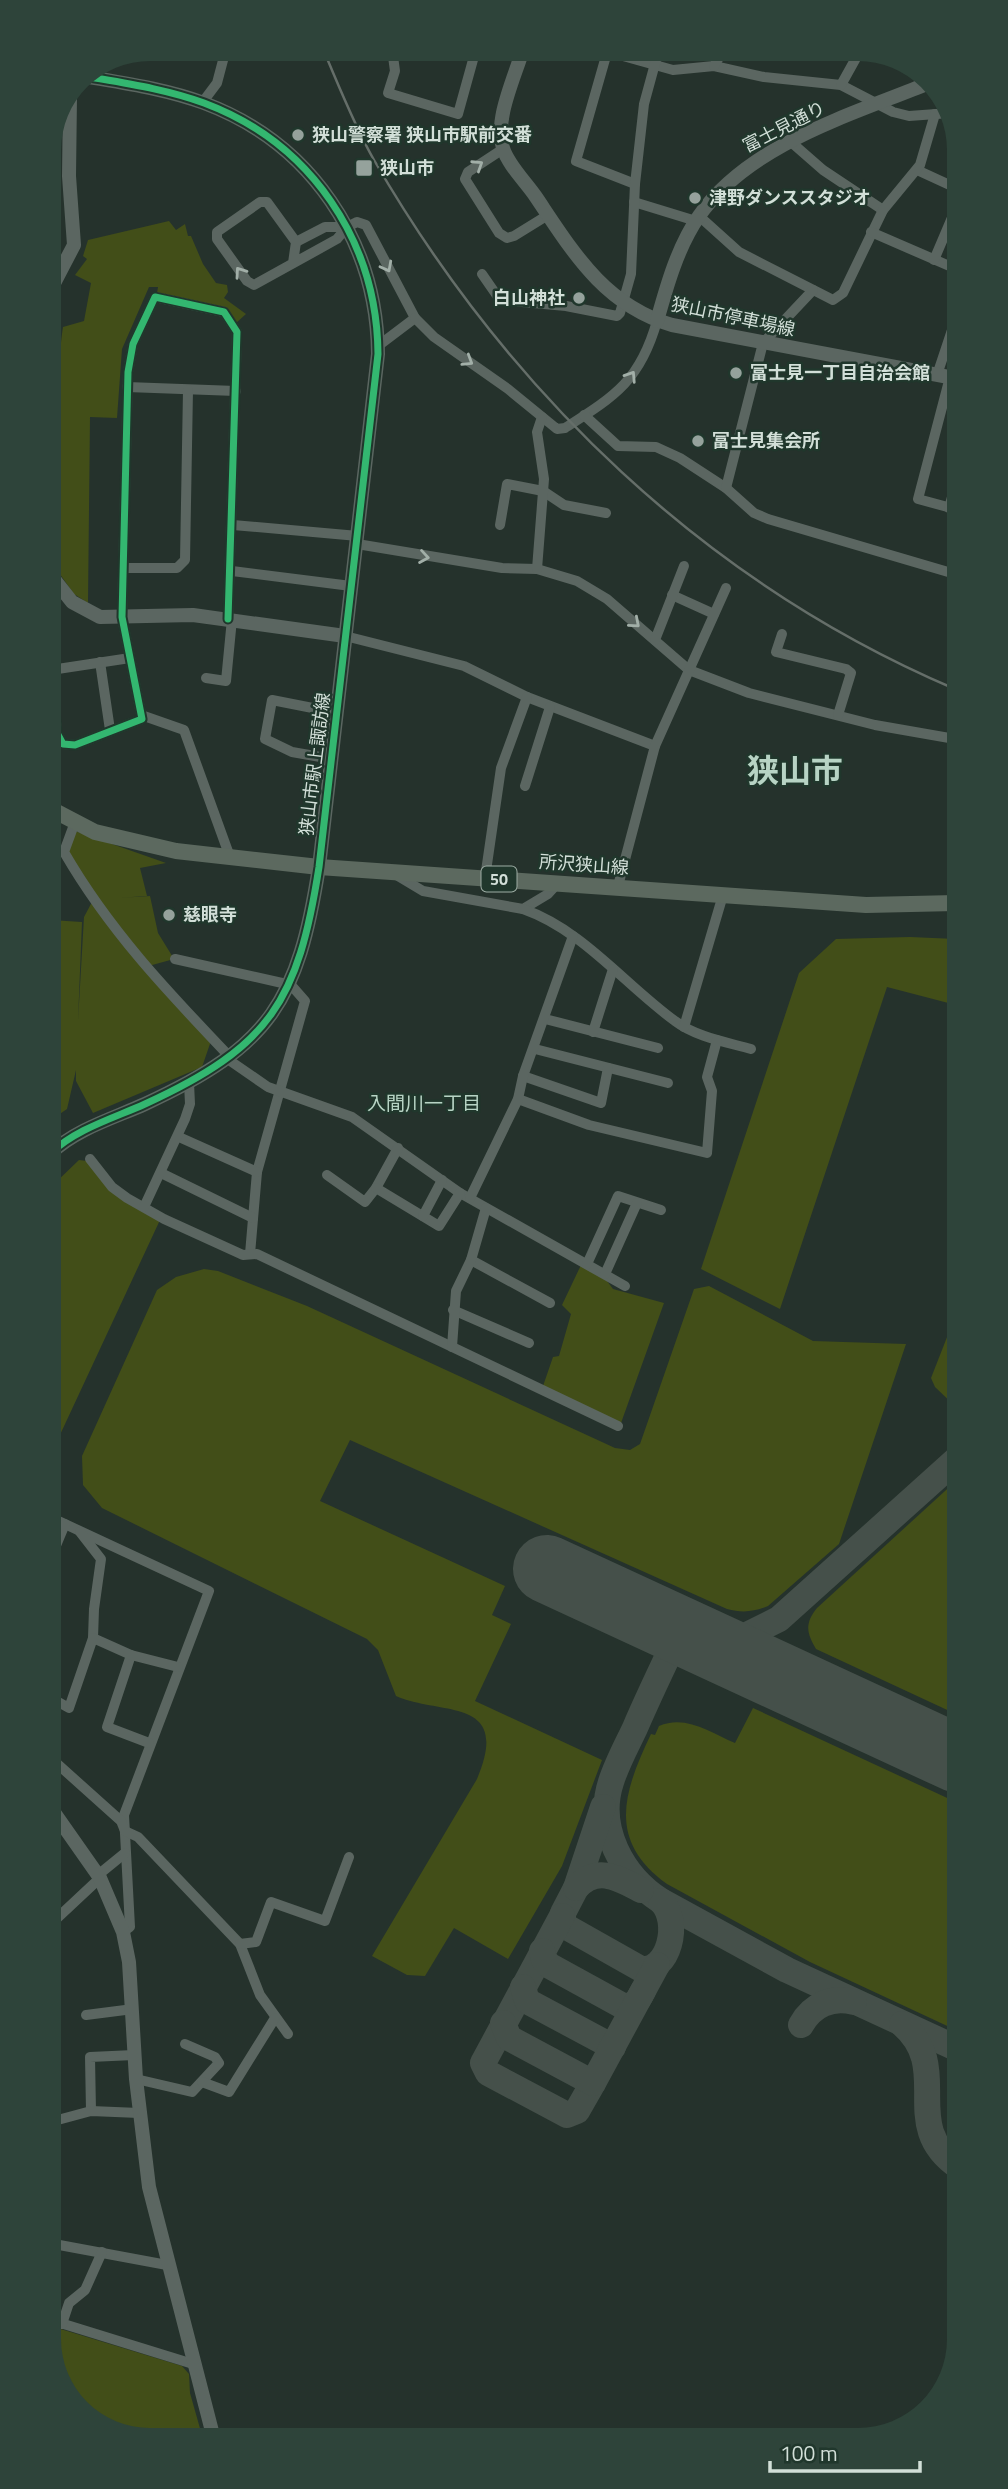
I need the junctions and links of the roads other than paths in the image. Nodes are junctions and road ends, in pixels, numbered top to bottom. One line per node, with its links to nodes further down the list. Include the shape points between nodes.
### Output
1 (223, 61): 15 (street, via 217,83)
2 (394, 61): 3 (street, via 388,93 458,114)
3 (473, 61)
4 (520, 61): 21 (street, via 503,121)
5 (601, 61): 23 (street, via 576,161)
6 (639, 61): 10 (street)
7 (656, 61): 10 (street)
8 (717, 61): 11 (street)
9 (855, 61): 13 (street)
10 (655, 66): 11 (street, via 673,71); 23 (street, via 644,104)
11 (714, 66): 13 (street)
12 (97, 79): 15 (street, 狭山市駅上諏訪線)
13 (841, 86): 16 (street)
14 (920, 86): 16 (street, 富士見通り)
15 (202, 103): 25 (street, 狭山市駅上諏訪線, via 275,141)
16 (879, 103): 18 (street, via 909,116); 20 (street, 富士見通り)
17 (70, 113): 40 (street, via 74,246)
18 (936, 114): 19 (street); 22 (street)
19 (939, 114)
20 (791, 142): 27 (street, via 832,177); 29 (street, 富士見通り, via 741,171)
21 (503, 149): 28 (street, 狭山市停車場線); 28 (street, one-way to 21, via 514,236 499,233 466,178)
22 (917, 170): 24 (street); 27 (street)
23 (635, 184): 26 (street)
24 (947, 184)
25 (333, 202): 30 (street, 狭山市駅上諏訪線); 31 (street)
26 (634, 202): 29 (street); 43 (street, via 631,274)
27 (883, 210): 33 (street)
28 (548, 215): 43 (street, 狭山市停車場線, via 583,267)
29 (698, 218): 42 (street, via 739,252); 45 (street, 富士見通り, via 682,248)
30 (347, 226): 31 (street); 34 (street); 36 (street, 狭山市駅上諏訪線); 44 (street, one-way to 44, via 357,222 368,226)
31 (325, 227): 35 (street)
32 (947, 229): 37 (street)
33 (871, 232): 37 (street); 42 (street, via 843,293 833,300)
34 (338, 239): 36 (street); 38 (street)
35 (296, 242): 38 (street); 38 (street, one-way to 35, via 254,285 217,236 219,229 263,201)
36 (357, 249): 47 (street, 狭山市駅上諏訪線, via 374,303)
37 (934, 260): 39 (street)
38 (293, 263)
39 (947, 265)
40 (61, 270)
41 (482, 274): 43 (street, via 500,300 617,316)
42 (813, 290): 46 (street)
43 (624, 304): 45 (street, 狭山市停車場線)
44 (415, 318): 47 (street); 53 (street, one-way to 53)
45 (657, 321): 46 (street, 狭山市停車場線); 52 (street, one-way to 45, via 609,401 630,380)
46 (763, 343): 48 (street, 狭山市停車場線); 54 (street)
47 (378, 346): 60 (street, 狭山市駅上諏訪線)
48 (947, 376): 56 (street, via 918,499)
49 (127, 387): 50 (street); 51 (street, via 134,344 155,298 224,312 237,332); 62 (street)
50 (188, 390): 51 (street); 62 (street, via 185,560 177,568)
51 (236, 391): 58 (street)
52 (584, 415): 53 (street, via 557,429); 54 (street, via 618,446 656,447)
53 (542, 417): 55 (street, via 537,432)
54 (726, 488): 65 (street, via 768,519)
55 (543, 491): 57 (street, via 564,505); 59 (street, via 507,484); 63 (street)
56 (947, 507)
57 (606, 513)
58 (233, 525): 60 (street); 64 (street)
59 (500, 525)
60 (358, 540): 63 (street, one-way to 63, via 502,568); 66 (street, 狭山市駅上諏訪線)
61 (684, 566): 68 (street)
62 (123, 568): 71 (street)
63 (537, 569): 75 (street, one-way to 75, via 590,587)
64 (232, 571): 66 (street); 72 (street)
65 (947, 572)
66 (351, 586): 74 (street, 狭山市駅上諏訪線)
67 (726, 588): 70 (street)
68 (672, 595): 70 (street); 75 (street)
69 (61, 597): 71 (street, via 100,617)
70 (714, 614): 79 (street)
71 (122, 617): 72 (street, via 164,613); 76 (street)
72 (230, 619): 74 (street); 80 (street, via 226,681)
73 (782, 634): 84 (street, via 776,652 851,673)
74 (345, 636): 81 (street, via 464,666); 83 (street, 狭山市駅上諏訪線)
75 (655, 640): 79 (street)
76 (130, 658): 77 (street); 85 (street)
77 (100, 662): 78 (street); 86 (street)
78 (61, 668)
79 (689, 670): 84 (street, via 749,693); 89 (street)
80 (206, 678)
81 (527, 697): 82 (street); 97 (street, via 501,768)
82 (550, 707): 89 (street); 91 (street)
83 (338, 713): 90 (street, 狭山市駅上諏訪線); 90 (street, via 272,700 265,739 292,752)
84 (838, 715): 87 (street)
85 (144, 716): 86 (street, via 133,725); 94 (street, via 184,730)
86 (110, 730): 88 (street, via 75,745)
87 (947, 738)
88 (61, 740)
89 (655, 746): 99 (street)
90 (332, 759): 95 (street, 狭山市駅上諏訪線)
91 (525, 786)
92 (61, 814): 93 (main road, 所沢狭山線 / 50)
93 (75, 822): 94 (main road, 所沢狭山線 / 50, via 148,847); 114 (street, via 64,852 93,901 145,968)
94 (230, 857): 95 (main road, 所沢狭山線 / 50)
95 (319, 867): 96 (main road, 所沢狭山線 / 50); 106 (street, 狭山市駅上諏訪線, via 309,928)
96 (392, 872): 97 (main road, 所沢狭山線 / 50); 102 (street, via 423,891)
97 (485, 878): 98 (main road, 所沢狭山線 / 50)
98 (558, 883): 99 (main road, 所沢狭山線 / 50); 102 (street)
99 (618, 886): 100 (main road, 所沢狭山線 / 50)
100 (723, 895): 101 (main road, 所沢狭山線 / 50, via 866,905); 108 (street)
101 (947, 903)
102 (523, 909): 103 (street, via 550,918)
103 (573, 936): 105 (street); 107 (street)
104 (175, 959): 106 (street)
105 (613, 968): 108 (street); 109 (street)
106 (291, 985): 114 (street, 狭山市駅上諏訪線, via 264,1023); 119 (street, via 305,1001)
107 (545, 1019): 109 (street); 112 (street)
108 (684, 1027): 110 (street)
109 (593, 1032): 111 (street)
110 (717, 1040): 113 (street); 120 (street, via 708,1077 712,1091 707,1153 589,1125)
111 (658, 1048)
112 (535, 1049): 115 (street); 116 (street)
113 (751, 1049)
114 (228, 1057): 117 (street, 狭山市駅上諏訪線); 119 (street, via 247,1075)
115 (608, 1068): 116 (street, via 601,1103); 118 (street)
116 (523, 1076): 120 (street)
117 (189, 1083): 121 (street, via 190,1104); 122 (street, 狭山市駅上諏訪線)
118 (668, 1083)
119 (279, 1092): 123 (street, via 342,1111); 125 (street)
120 (518, 1100): 130 (street)
121 (179, 1137): 125 (street); 126 (street)
122 (61, 1146)
123 (398, 1148): 128 (street); 129 (street)
124 (90, 1159): 132 (street, via 112,1187)
125 (257, 1172): 136 (street)
126 (161, 1173): 132 (street); 136 (street)
127 (327, 1175): 129 (street, via 365,1202)
128 (442, 1180): 130 (street); 135 (street)
129 (376, 1188): 135 (street)
130 (465, 1196): 133 (street); 135 (street, via 439,1226)
131 (637, 1203): 134 (street); 139 (street, via 618,1196); 140 (street)
132 (144, 1207): 137 (street)
133 (486, 1208): 138 (street); 139 (street)
134 (661, 1210)
135 (423, 1216)
136 (253, 1218): 137 (street)
137 (250, 1255): 145 (street, via 257,1254)
138 (471, 1260): 142 (street); 143 (street)
139 (586, 1264): 140 (street)
140 (605, 1274): 141 (street)
141 (625, 1286)
142 (550, 1303)
143 (453, 1310): 144 (street); 145 (street)
144 (529, 1343)
145 (452, 1347): 146 (street)
146 (618, 1426)
147 (61, 1522): 148 (street)
148 (65, 1524): 149 (street); 150 (street)
149 (79, 1531): 151 (street, via 101,1559); 153 (street, via 209,1591)
150 (61, 1534)
151 (93, 1638): 152 (street); 154 (street, via 69,1708)
152 (131, 1656): 153 (street); 155 (street, via 107,1727)
153 (178, 1667): 155 (street)
154 (61, 1704)
155 (149, 1744): 158 (street, via 124,1815)
156 (61, 1767): 158 (street, via 121,1821)
157 (61, 1822): 161 (street)
158 (125, 1831): 159 (street); 164 (street, via 138,1837)
159 (125, 1853): 161 (street); 163 (street, via 130,1927)
160 (349, 1857): 164 (street, via 325,1921 271,1902 256,1942)
161 (99, 1876): 162 (street); 163 (street)
162 (61, 1914)
163 (123, 1932): 165 (street)
164 (240, 1944): 167 (street, via 260,1995)
165 (133, 2009): 166 (street); 170 (street)
166 (86, 2015)
167 (275, 2018): 168 (street); 172 (street, via 229,2092)
168 (288, 2034)
169 (185, 2044): 172 (street, via 219,2063)
170 (134, 2055): 171 (street); 173 (street, via 90,2057)
171 (136, 2080): 172 (street, via 192,2092); 174 (street)
172 (202, 2082)
173 (91, 2111): 174 (street); 175 (street)
174 (139, 2113): 178 (street, via 149,2187)
175 (61, 2119)
176 (61, 2245): 177 (street)
177 (102, 2252): 178 (street); 179 (street, via 88,2285)
178 (167, 2265): 181 (street)
179 (61, 2318)
180 (61, 2324): 181 (street)
181 (192, 2364): 182 (street)
182 (211, 2428)

